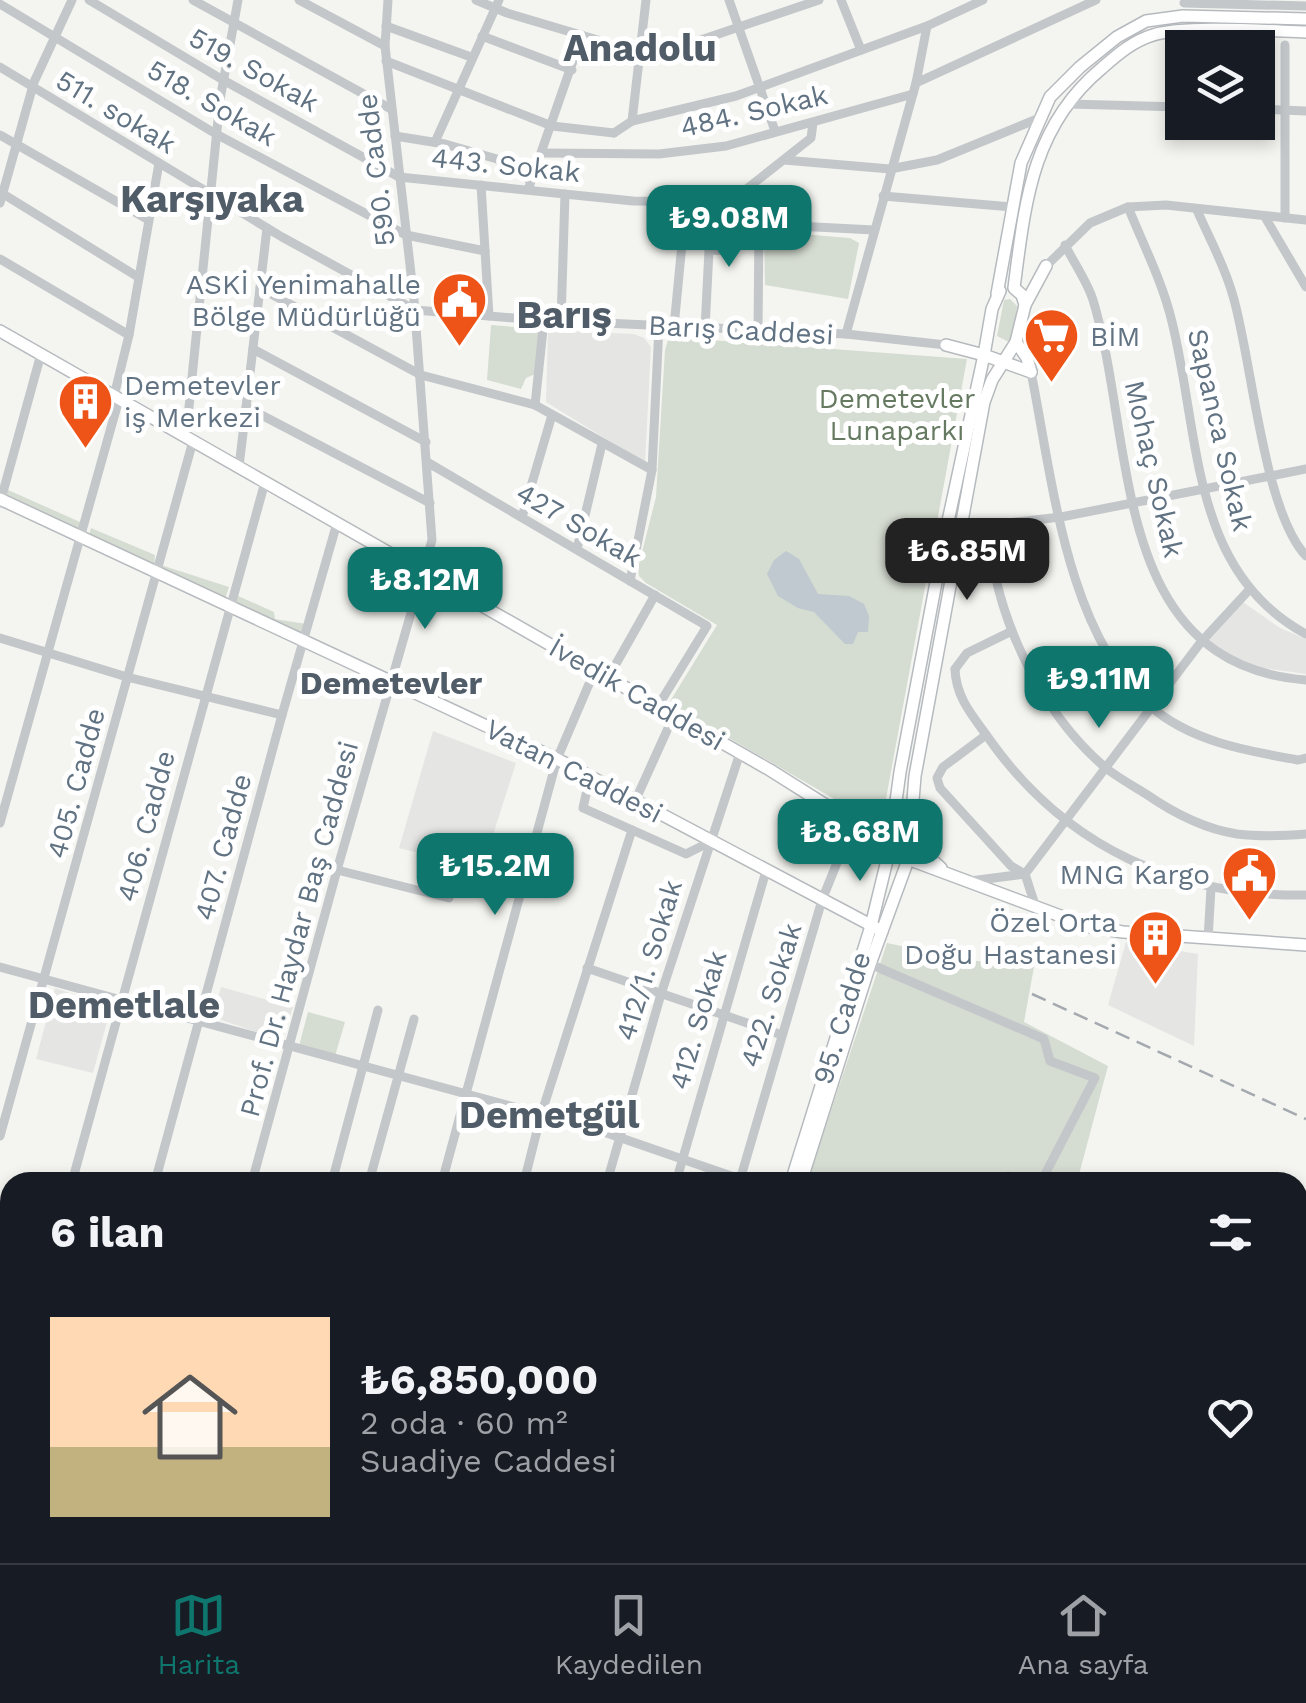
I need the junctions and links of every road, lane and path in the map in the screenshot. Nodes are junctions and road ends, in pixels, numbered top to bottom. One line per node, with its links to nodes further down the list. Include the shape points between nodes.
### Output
1 (72, 0): 25 (street)
2 (89, 0): 36 (street, 519. Sokak)
3 (194, 0): 20 (street)
4 (238, 0): 20 (street, 405. Cadde)
5 (299, 0): 29 (street)
6 (388, 0): 21 (street, 590. Cadde)
7 (476, 0): 16 (street)
8 (646, 0): 31 (street)
9 (729, 0): 23 (street)
10 (819, 0): 23 (street)
11 (841, 0): 30 (street)
12 (982, 0): 22 (street)
13 (1096, 0): 40 (street, 484. Sokak)
14 (1259, 3): 17 (street); 18 (street)
15 (0, 4): 25 (street, 518. Sokak)
16 (497, 4): 26 (street); 27 (street)
17 (1183, 6): 19 (main road); 47 (main road, via 1117,37 1050,97)
18 (1306, 6)
19 (1306, 19)
20 (233, 24): 36 (street, 405. Cadde); 43 (street)
21 (386, 26): 29 (street, 590. Cadde); 32 (street)
22 (927, 26): 30 (street); 40 (street)
23 (739, 28): 31 (street); 38 (street)
24 (1306, 32): 41 (main road, via 1156,34 1127,47)
25 (54, 36): 37 (street); 53 (street, 518. Sokak)
26 (482, 36): 32 (street); 35 (street)
27 (582, 36): 31 (street); 35 (street)
28 (1285, 44): 45 (street)
29 (385, 46): 33 (street, 590. Cadde)
30 (861, 50): 38 (street)
31 (638, 52): 48 (street)
32 (471, 57): 39 (street)
33 (386, 61): 39 (street); 43 (street, 590. Cadde)
34 (0, 67): 37 (street, 511. sokak)
35 (572, 70): 50 (street)
36 (223, 80): 53 (street, 405. Cadde); 63 (street, 519. Sokak)
37 (32, 88): 57 (street); 61 (street, 511. sokak)
38 (759, 88): 48 (street); 51 (street)
39 (457, 89): 50 (street); 56 (street)
40 (914, 89): 49 (street, 484. Sokak); 62 (street)
41 (1068, 104): 42 (street); 90 (main road, via 1047,133 1035,168)
42 (1165, 107)
43 (391, 109): 55 (street, 590. Cadde)
44 (1275, 110): 45 (street)
45 (1285, 110): 46 (street); 76 (street)
46 (1306, 111)
47 (1038, 119): 62 (street, via 937,160); 72 (main road)
48 (632, 121): 52 (street)
49 (813, 123): 51 (street, 484. Sokak); 60 (street, via 811,138)
50 (552, 126): 52 (street); 59 (street)
51 (775, 131): 58 (street, 484. Sokak, via 726,146)
52 (614, 132): 58 (street)
53 (216, 134): 66 (street, 405. Cadde); 82 (street, 518. Sokak)
54 (0, 135): 57 (street)
55 (394, 136): 56 (street); 63 (street, 590. Cadde)
56 (434, 142): 65 (street, via 497,159)
57 (16, 146): 68 (street); 77 (street)
58 (612, 152): 59 (street, 484. Sokak)
59 (542, 153): 65 (street)
60 (784, 160): 62 (street); 71 (street)
61 (160, 163): 66 (street, 511. sokak); 77 (street)
62 (890, 169): 69 (street)
63 (400, 176): 64 (street, 443. Sokak); 82 (street, 590. Cadde)
64 (481, 185): 65 (street, 443. Sokak); 84 (street)
65 (529, 185): 67 (street, 443. Sokak)
66 (210, 194): 80 (street); 117 (street, 405. Cadde)
67 (565, 194): 70 (street, 443. Sokak); 96 (street)
68 (1, 196): 87 (street)
69 (883, 196): 72 (street); 81 (street)
70 (686, 202): 71 (street, 443. Sokak); 98 (street)
71 (730, 202): 79 (street)
72 (1012, 206): 91 (main road)
73 (1128, 207): 74 (street); 83 (street, via 1090,223); 126 (street, Sapanca Sokak, via 1171,316)
74 (1197, 210): 75 (street); 124 (street, via 1233,294)
75 (1265, 218): 76 (street); 88 (street)
76 (1285, 218): 78 (street)
77 (148, 219): 87 (street)
78 (1306, 220)
79 (755, 221): 81 (street); 99 (street, via 732,251 709,250); 101 (street)
80 (267, 228): 89 (street); 93 (street)
81 (874, 230): 103 (street)
82 (406, 235): 84 (street, 518. Sokak); 93 (street, 590. Cadde)
83 (1065, 245): 86 (street); 128 (street, Mohaç Sokak, via 1092,298)
84 (485, 251): 94 (street)
85 (0, 258): 102 (street)
86 (1046, 266): 90 (main road); 92 (main road)
87 (138, 278): 102 (street)
88 (1306, 286)
89 (260, 288): 107 (street); 112 (street)
90 (1016, 289): 91 (main road); 92 (main road)
91 (997, 294): 104 (main road)
92 (1026, 305): 105 (main road)
93 (415, 310): 94 (street, Barış Caddesi); 112 (street, 590. Cadde)
94 (489, 316): 95 (street, Barış Caddesi)
95 (544, 320): 96 (street, Barış Caddesi); 114 (street)
96 (562, 321): 97 (street, Barış Caddesi)
97 (659, 326): 98 (street, Barış Caddesi); 123 (street)
98 (674, 327): 99 (street, Barış Caddesi)
99 (704, 329): 101 (street, Barış Caddesi)
100 (0, 331): 108 (main road, İvedik Caddesi)
101 (758, 331): 103 (street, Barış Caddesi)
102 (130, 334): 113 (street)
103 (846, 334): 106 (street, Barış Caddesi)
104 (986, 340): 106 (main road, Barış Caddesi); 109 (main road)
105 (1016, 342): 110 (main road); 111 (main road)
106 (946, 345): 109 (main road, Barış Caddesi)
107 (253, 349): 115 (street); 118 (street)
108 (40, 354): 113 (main road, İvedik Caddesi); 127 (street)
109 (984, 354): 110 (main road, Barış Caddesi); 173 (main road)
110 (1005, 360): 111 (main road, Barış Caddesi); 132 (main road, via 984,402)
111 (1030, 372): 131 (street)
112 (420, 376): 114 (street); 118 (street, 590. Cadde)
113 (117, 398): 117 (main road, İvedik Caddesi); 135 (street)
114 (535, 405): 116 (street)
115 (246, 407): 121 (street); 129 (street)
116 (552, 414): 119 (street); 130 (street)
117 (190, 439): 121 (main road, İvedik Caddesi); 138 (street, 405. Cadde)
118 (426, 442): 120 (street, 590. Cadde)
119 (602, 444): 123 (street); 136 (street)
120 (428, 462): 129 (street, 590. Cadde); 130 (street, 427 Sokak)
121 (239, 468): 125 (main road, İvedik Caddesi)
122 (1306, 469): 124 (street)
123 (652, 470): 140 (street)
124 (1272, 475): 126 (street); 137 (street, via 1289,530)
125 (265, 482): 133 (main road, İvedik Caddesi); 143 (street, 406. Cadde)
126 (1204, 487): 128 (street); 141 (street, Sapanca Sokak, via 1225,554)
127 (0, 501): 135 (main road, Vatan Caddesi)
128 (1134, 502): 131 (street); 148 (street, Mohaç Sokak, via 1143,547 1171,609)
129 (430, 503): 139 (street, 590. Cadde, via 432,540)
130 (522, 517): 136 (street, 427 Sokak)
131 (1061, 517): 134 (street); 159 (street, via 1092,628 1118,672)
132 (962, 522): 134 (street); 150 (main road)
133 (338, 524): 139 (main road, İvedik Caddesi); 147 (street, 407. Cadde)
134 (989, 525): 144 (street)
135 (80, 538): 138 (main road, Vatan Caddesi); 149 (street)
136 (577, 550): 140 (street, 427 Sokak)
137 (1306, 556)
138 (157, 572): 143 (main road, Vatan Caddesi); 153 (street, 405. Cadde)
139 (422, 572): 152 (main road, İvedik Caddesi); 156 (street, Prof. Dr. Haydar Baş Caddesi)
140 (630, 580): 142 (street, 427 Sokak)
141 (1248, 590): 145 (street, Sapanca Sokak, via 1279,620); 148 (street)
142 (655, 595): 154 (street); 158 (street, 427 Sokak, via 707,626)
143 (230, 608): 147 (main road, Vatan Caddesi); 157 (street, 406. Cadde)
144 (1012, 631): 151 (street, via 967,653); 166 (street, via 1056,713)
145 (1306, 634)
146 (0, 638): 149 (street)
147 (305, 642): 156 (main road, Vatan Caddesi); 160 (street, 407. Cadde)
148 (1200, 642): 155 (street, Mohaç Sokak, via 1233,662); 159 (street)
149 (47, 651): 153 (street); 170 (street)
150 (934, 668): 151 (street); 175 (main road, via 910,810)
151 (955, 669): 162 (street, via 965,707)
152 (595, 670): 154 (main road, İvedik Caddesi); 165 (street)
153 (127, 677): 157 (street); 195 (street, 405. Cadde)
154 (608, 678): 158 (main road, İvedik Caddesi)
155 (1306, 680)
156 (391, 682): 165 (main road, Vatan Caddesi); 179 (street, Prof. Dr. Haydar Baş Caddesi)
157 (206, 694): 160 (street); 197 (street, 406. Cadde)
158 (658, 706): 161 (main road, İvedik Caddesi)
159 (1150, 707): 164 (street, via 1234,748); 166 (street)
160 (282, 715): 201 (street, 407. Cadde)
161 (674, 715): 163 (main road, İvedik Caddesi); 168 (street)
162 (986, 735): 169 (street, via 1034,794); 182 (street, via 937,778)
163 (740, 753): 171 (main road, İvedik Caddesi); 176 (street, 412/1. Sokak)
164 (1306, 758)
165 (557, 759): 167 (main road, Vatan Caddesi); 206 (street)
166 (1106, 768): 169 (street); 174 (street, via 1163,806 1233,833)
167 (590, 776): 168 (main road, Vatan Caddesi); 172 (street, via 583,808)
168 (636, 800): 176 (main road, Vatan Caddesi)
169 (1067, 820): 182 (street); 184 (street, via 1131,862)
170 (0, 823)
171 (854, 823): 173 (main road, İvedik Caddesi); 177 (main road, İvedik Caddesi); 187 (street, 422. Sokak)
172 (632, 830): 176 (street, via 686,854); 194 (street)
173 (890, 830): 175 (main road, İvedik Caddesi); 177 (main road)
174 (1306, 834)
175 (912, 841): 178 (main road); 181 (main road, İvedik Caddesi)
176 (710, 842): 180 (main road, Vatan Caddesi); 196 (street, 412/1. Sokak)
177 (890, 852): 178 (main road, İvedik Caddesi); 189 (main road, 95. Cadde)
178 (908, 860): 181 (main road, İvedik Caddesi); 189 (main road, 95. Cadde)
179 (337, 870): 186 (street); 203 (street, Prof. Dr. Haydar Baş Caddesi)
180 (766, 871): 187 (main road, Vatan Caddesi); 199 (street, 412. Sokak)
181 (944, 871): 183 (main road, İvedik Caddesi)
182 (1025, 874): 183 (street); 188 (street)
183 (970, 881): 188 (main road, İvedik Caddesi)
184 (1211, 888): 185 (street); 190 (street)
185 (1306, 895)
186 (449, 898)
187 (822, 900): 189 (main road, Vatan Caddesi); 202 (street, 422. Sokak)
188 (1036, 908): 190 (main road, İvedik Caddesi, via 1110,931)
189 (877, 928): 192 (main road, 95. Cadde); 222 (main road, 95. Cadde)
190 (1208, 939): 191 (main road, İvedik Caddesi)
191 (1306, 945)
192 (870, 964): 223 (main road, 95. Cadde); 224 (street, via 1044,1039 1050,1061 1095,1078)
193 (0, 967): 195 (street)
194 (588, 968): 196 (street); 207 (street)
195 (43, 980): 197 (street); 208 (street, 405. Cadde)
196 (661, 994): 199 (street); 209 (street, 412/1. Sokak)
197 (122, 1000): 201 (street); 211 (street, 406. Cadde)
198 (378, 1010): 204 (street)
199 (722, 1016): 202 (street); 210 (street, 412. Sokak)
200 (414, 1018): 205 (street)
201 (199, 1022): 203 (street); 212 (street, 407. Cadde)
202 (782, 1035): 221 (street, 422. Sokak)
203 (289, 1047): 204 (street); 213 (street, Prof. Dr. Haydar Baş Caddesi)
204 (363, 1067): 205 (street); 214 (street)
205 (399, 1077): 206 (street); 215 (street)
206 (467, 1095): 207 (street); 216 (street)
207 (542, 1114): 209 (street); 217 (street)
208 (0, 1136)
209 (619, 1137): 210 (street); 218 (street, 412/1. Sokak)
210 (682, 1159): 219 (street, 412. Sokak); 220 (street)
211 (75, 1172)
212 (158, 1172)
213 (255, 1172)
214 (335, 1172)
215 (373, 1172)
216 (445, 1172)
217 (527, 1172)
218 (610, 1172)
219 (679, 1172)
220 (716, 1172)
221 (743, 1172)
222 (795, 1172)
223 (804, 1172)
224 (1046, 1172)

